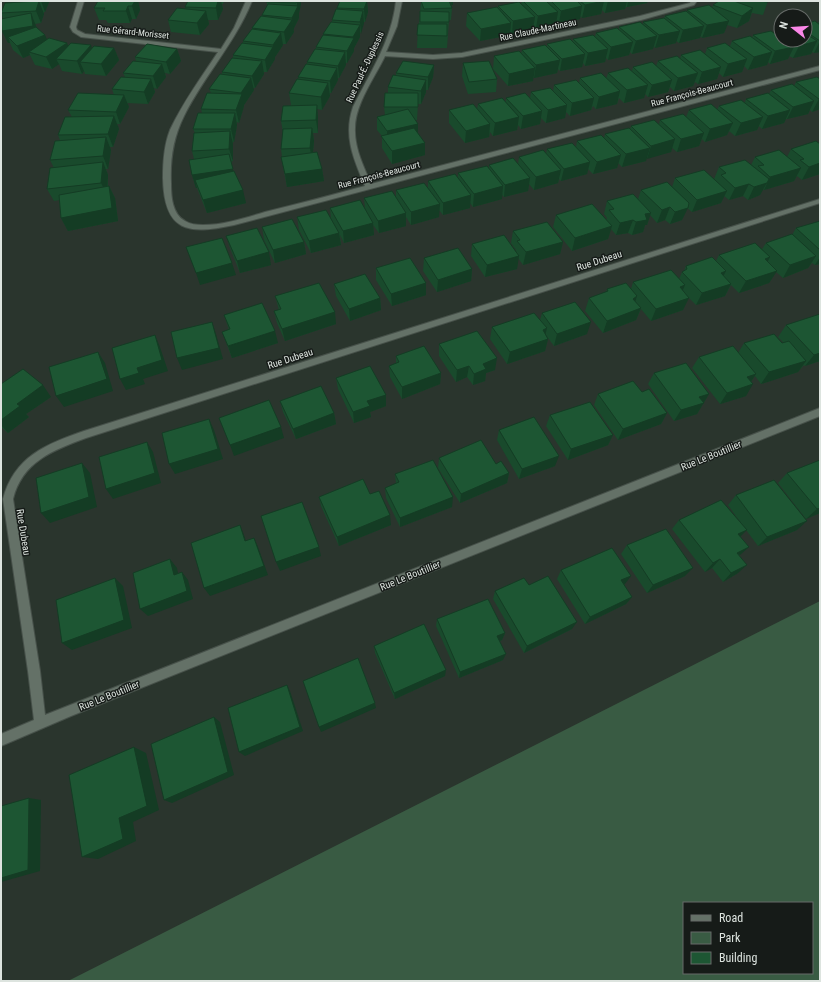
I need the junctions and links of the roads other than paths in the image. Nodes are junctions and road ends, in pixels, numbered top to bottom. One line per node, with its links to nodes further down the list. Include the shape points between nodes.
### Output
1 (81, 1): 5 (street, Rue Gérard-Morisset, via 73,27 83,36)
2 (249, 1): 5 (street, Rue François-Beaucourt, via 236,31)
3 (399, 1): 6 (street, Rue Paul-É.-Duplessis, via 394,27)
4 (694, 1): 6 (street, Rue Claude-Martineau, via 682,8 641,18 462,55 433,57)
5 (222, 51): 8 (street, Rue François-Beaucourt, via 173,131 166,190 169,207 175,219 181,223 205,228 224,225)
6 (382, 54): 8 (street, Rue Paul-É.-Duplessis, via 356,107 350,130 354,150)
7 (820, 68): 8 (street, Rue François-Beaucourt)
8 (369, 187)
9 (820, 201): 11 (street, Rue Dubeau, via 62,442 41,452 17,474 9,489 8,499)
10 (820, 412): 11 (street, Rue Le Boutillier)
11 (40, 724): 12 (street, Rue Le Boutillier)
12 (1, 740)

